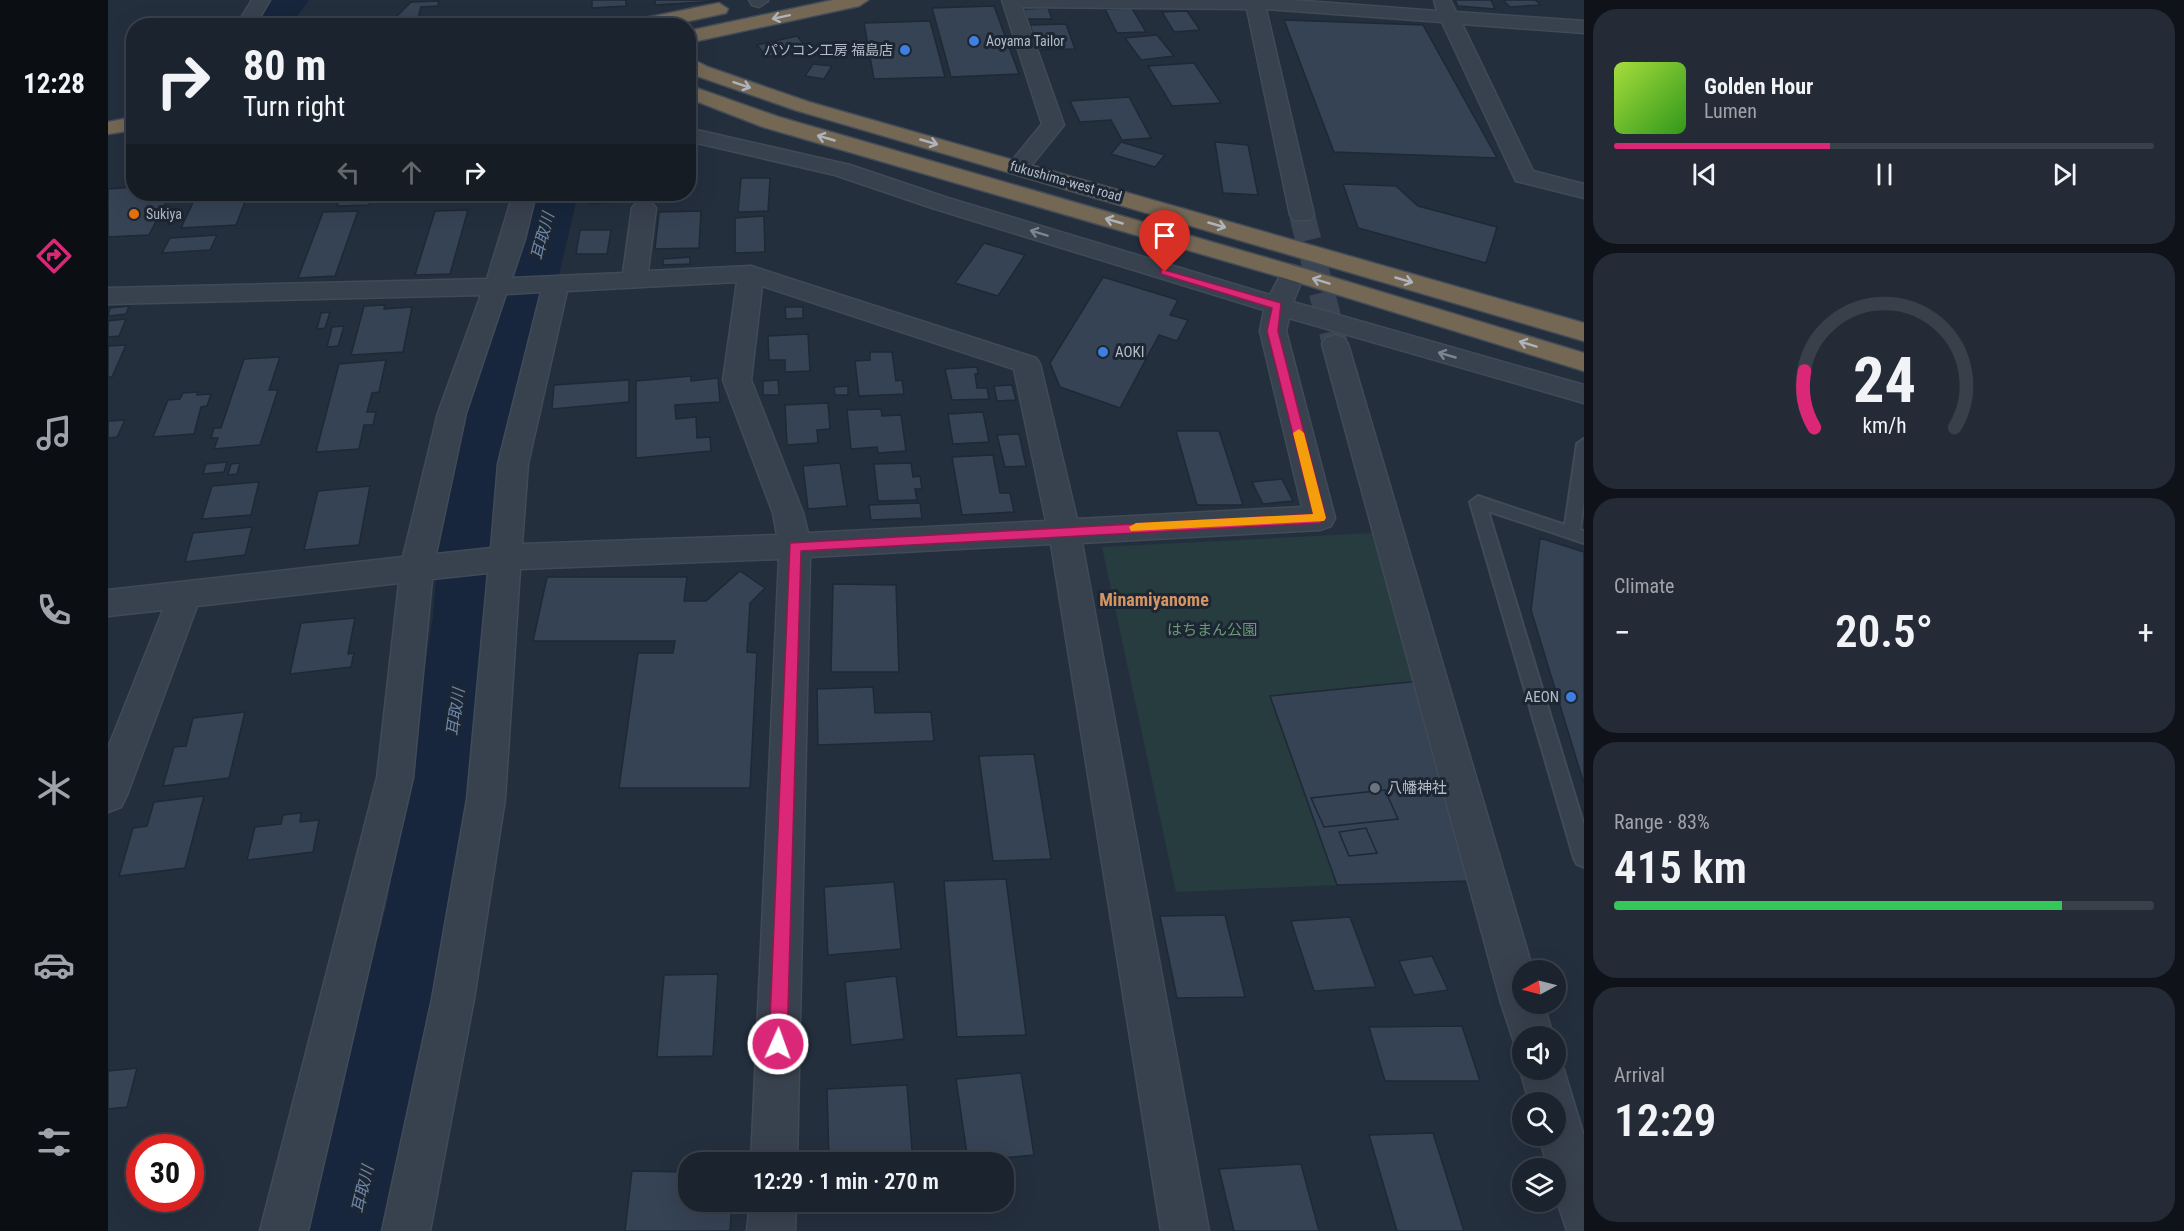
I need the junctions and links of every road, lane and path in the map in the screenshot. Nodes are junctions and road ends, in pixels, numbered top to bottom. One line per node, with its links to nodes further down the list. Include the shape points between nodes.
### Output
1 (261, 0): 7 (street)
2 (761, 0): 8 (highway)
3 (859, 0): 10 (highway, one-way to 10)
4 (1011, 0): 5 (street); 19 (street, via 1053,125)
5 (1255, 2): 6 (street); 24 (street)
6 (1445, 8): 9 (street); 21 (street, via 1524,176)
7 (250, 18)
8 (671, 18)
9 (1584, 27)
10 (696, 35)
11 (696, 68): 19 (highway, fukushima-west road, one-way to 19, via 801,106)
12 (696, 94): 18 (highway, fukushima-west road, one-way to 12, via 771,122)
13 (126, 125): 14 (highway)
14 (108, 128)
15 (696, 136): 20 (street)
16 (126, 146): 17 (highway)
17 (108, 149)
18 (869, 150): 20 (street); 26 (highway, fukushima-west road, one-way to 18)
19 (1018, 167): 32 (highway, fukushima-west road, one-way to 32)
20 (842, 170): 31 (street, one-way to 20)
21 (1584, 191)
22 (522, 201): 29 (street)
23 (644, 208): 27 (street)
24 (1302, 215)
25 (751, 273): 27 (street); 37 (street, via 1026,364); 39 (street, via 737,380 788,513)
26 (1293, 273): 31 (street); 34 (highway, fukushima-west road, one-way to 26)
27 (634, 281): 28 (street)
28 (550, 284): 29 (street); 40 (street, via 513,464)
29 (502, 286): 30 (street); 41 (street, via 452,413)
30 (108, 296)
31 (1278, 306): 35 (street, one-way to 31); 37 (street, via 1273,331 1320,518)
32 (1584, 332)
33 (1335, 344): 46 (street)
34 (1584, 362)
35 (1584, 394)
36 (1584, 444): 38 (lane)
37 (1064, 531): 39 (street); 54 (street)
38 (1578, 535): 45 (lane, via 1478,502)
39 (795, 546): 40 (street); 48 (street)
40 (500, 558): 41 (street); 52 (street, via 486,799 453,999)
41 (426, 566): 42 (street); 51 (street, via 396,778)
42 (186, 593): 43 (street); 44 (street)
43 (108, 603)
44 (108, 795)
45 (1584, 858)
46 (1512, 964)
47 (1564, 1146): 50 (street)
48 (774, 1152)
49 (772, 1212): 53 (street)
50 (1584, 1216)
51 (284, 1231)
52 (406, 1231)
53 (771, 1231)
54 (1185, 1231)

